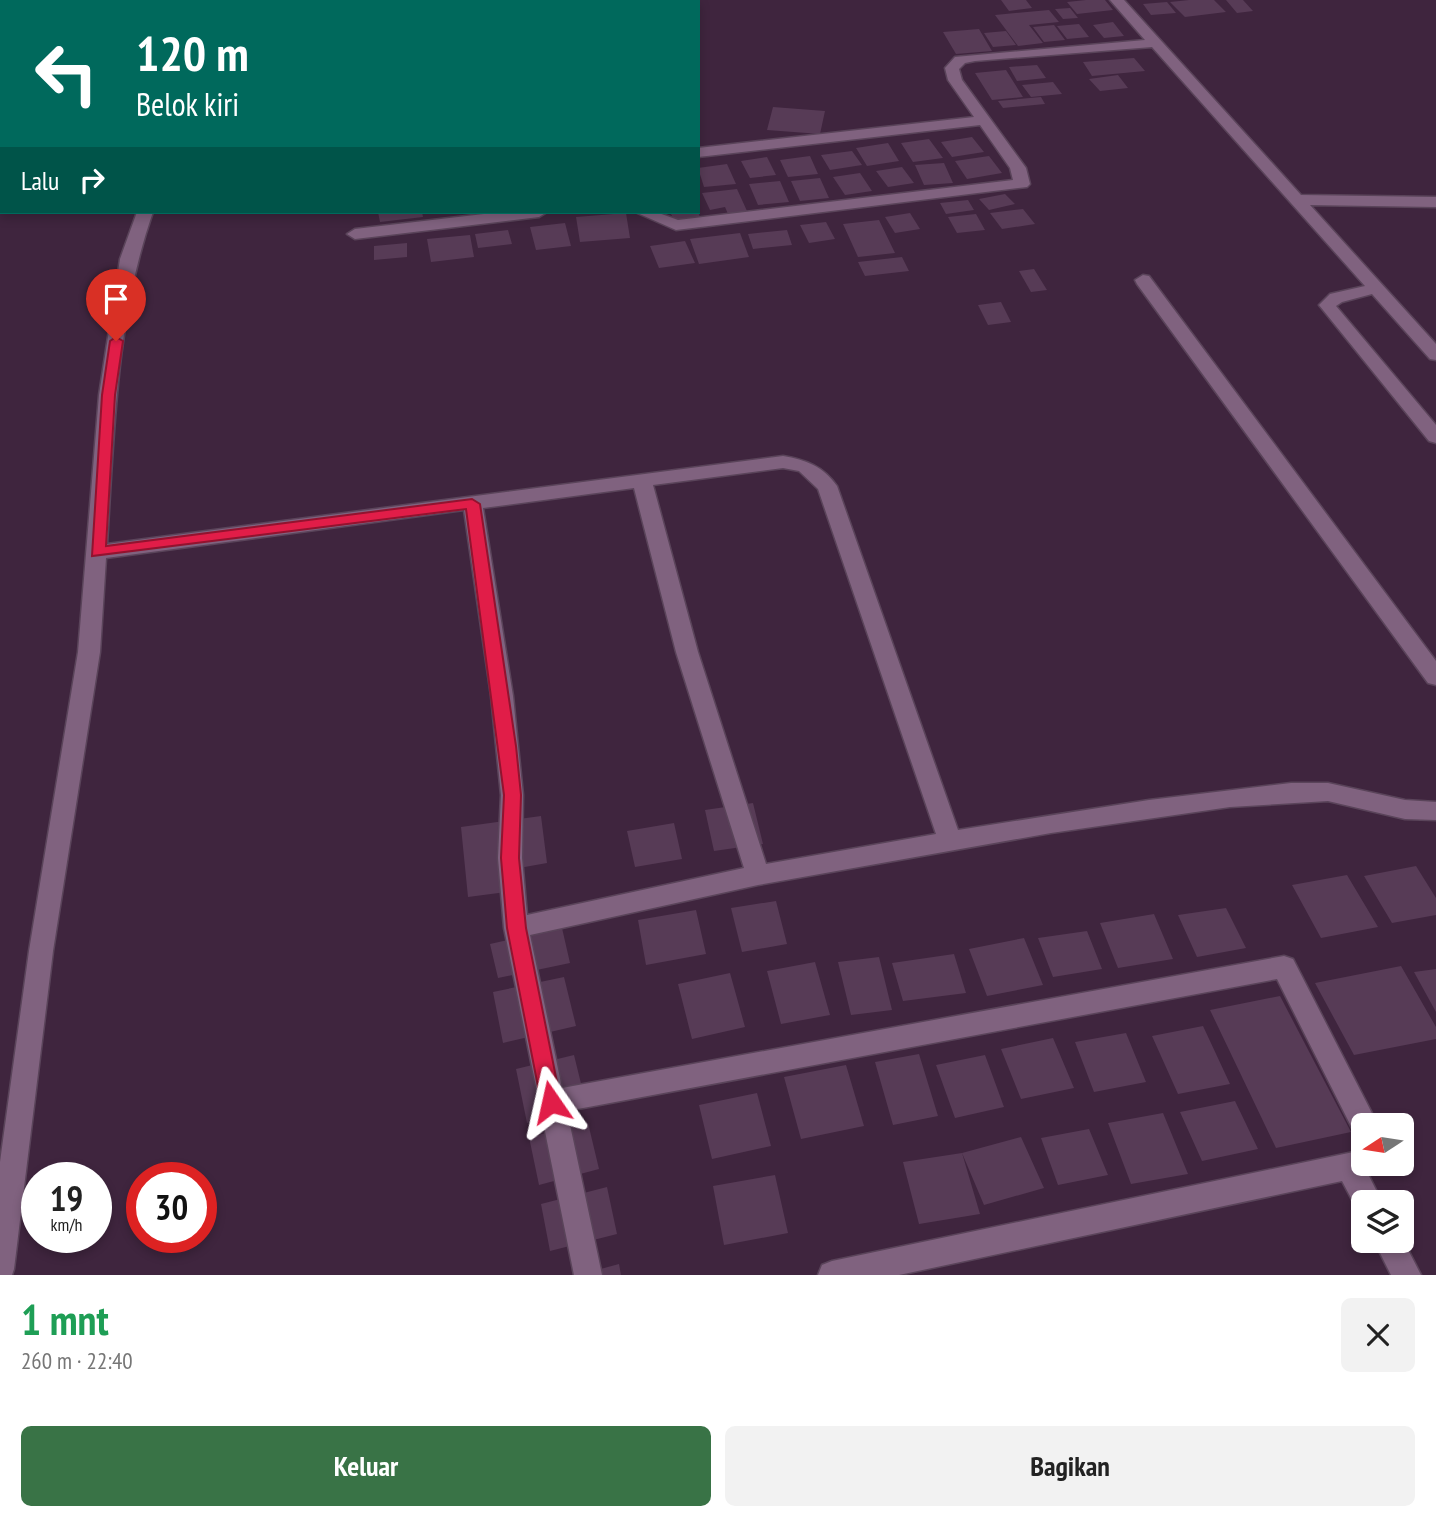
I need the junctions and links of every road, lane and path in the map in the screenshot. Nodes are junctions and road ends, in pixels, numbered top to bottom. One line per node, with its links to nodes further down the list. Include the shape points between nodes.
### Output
1 (1117, 0): 2 (street)
2 (1156, 43): 3 (street, via 960,60 952,68 955,80); 5 (street)
3 (982, 120): 4 (street); 9 (street, via 1017,168 1021,184 676,225)
4 (700, 153)
5 (1297, 200): 6 (street); 14 (street)
6 (1436, 202)
7 (144, 214): 19 (street, via 128,259 108,395)
8 (500, 214): 10 (street)
9 (648, 214)
10 (481, 215): 11 (street)
11 (427, 218): 12 (street)
12 (355, 234)
13 (1143, 279): 20 (street)
14 (1376, 288): 15 (street); 16 (street, via 1336,298 1327,305)
15 (1436, 355)
16 (1436, 438)
17 (642, 481): 18 (street); 22 (street, via 783,462 804,466 827,486); 23 (street, via 687,652)
18 (472, 504): 19 (street); 24 (street, via 502,696 511,783 510,858)
19 (98, 552): 29 (street, via 89,652 41,951)
20 (1436, 677)
21 (1436, 811): 22 (street, via 1414,813 1377,800 1313,791 1084,818)
22 (951, 843): 23 (street)
23 (758, 875): 24 (street)
24 (516, 928): 25 (street)
25 (551, 1102): 26 (street, via 1284,967); 30 (street)
26 (1359, 1113)
27 (1351, 1166): 31 (street)
28 (1395, 1253): 32 (street)
29 (0, 1269)
30 (588, 1275)
31 (832, 1275)
32 (1407, 1275)

